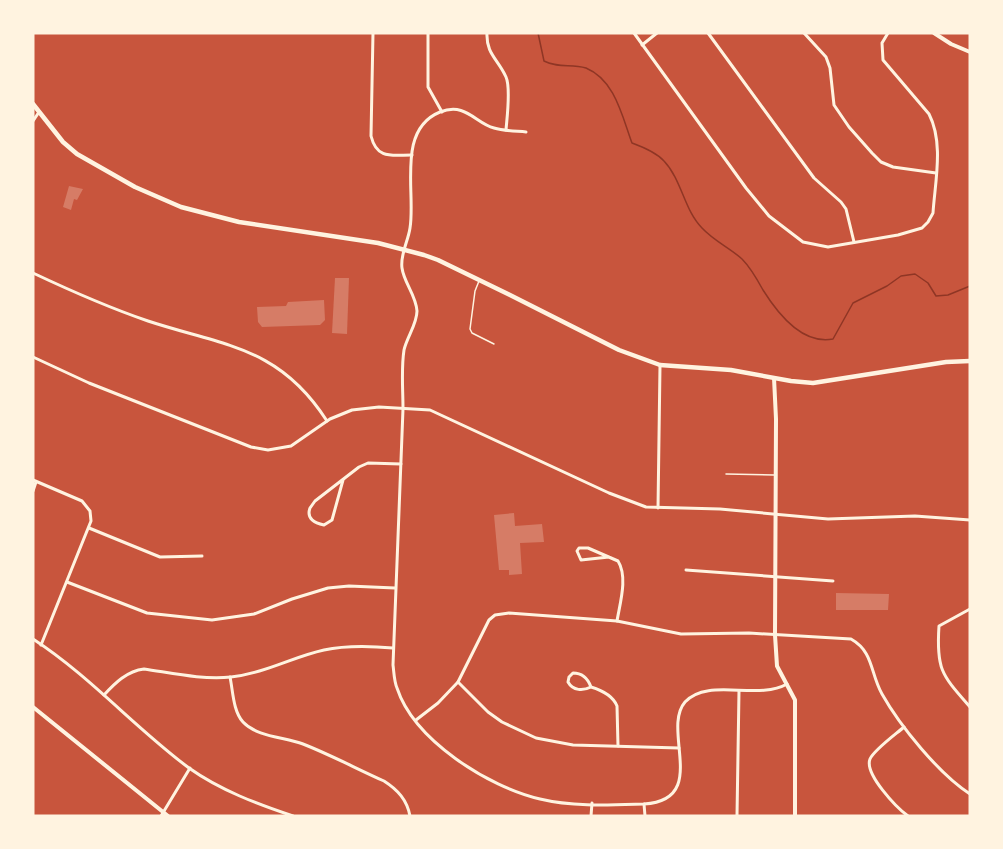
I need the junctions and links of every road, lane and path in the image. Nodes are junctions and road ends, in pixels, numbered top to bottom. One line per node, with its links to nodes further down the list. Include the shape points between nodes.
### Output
1 (373, 33): 18 (street, via 373,144 384,154)
2 (428, 33): 14 (street, via 428,87)
3 (487, 33): 16 (street, via 488,49 507,80)
4 (634, 33): 10 (street)
5 (657, 33): 10 (street)
6 (708, 33): 20 (street, via 814,178 841,202)
7 (804, 33): 19 (street, via 826,57 834,105 872,153 893,167)
8 (888, 33): 19 (street, via 882,43 883,60 934,123 938,141)
9 (933, 33): 11 (street)
10 (642, 45): 20 (street, via 769,216 803,243 828,247)
11 (970, 52)
12 (33, 104): 13 (main road)
13 (39, 112): 15 (street); 21 (main road, via 77,154 135,188 181,207 239,222)
14 (442, 112): 16 (street, via 459,110 492,128); 18 (street, via 423,125)
15 (33, 121)
16 (506, 130): 17 (street)
17 (526, 132)
18 (412, 155): 21 (street, via 411,225)
19 (936, 172): 20 (street, via 933,213 922,228)
20 (854, 242)
21 (405, 249): 23 (main road); 29 (street, via 402,267 417,309 404,351)
22 (33, 273): 30 (street, via 146,320 239,347 260,357 294,381)
23 (480, 280): 24 (lane, via 470,329); 27 (main road, via 618,350)
24 (494, 344)
25 (33, 357): 30 (street, via 252,447 285,448)
26 (970, 361): 28 (main road, via 813,383)
27 (660, 365): 28 (main road); 37 (street)
28 (774, 377): 33 (street)
29 (403, 409): 30 (street, via 364,407); 31 (street); 37 (street, via 435,411 629,502)
30 (327, 421)
31 (401, 464): 34 (street, via 368,463); 47 (street)
32 (726, 474): 33 (lane)
33 (775, 475): 38 (street)
34 (343, 480): 34 (street, via 332,520 324,525 315,523 308,511)
35 (35, 481): 36 (street); 40 (street, via 82,501 90,511)
36 (33, 491)
37 (658, 508): 38 (street)
38 (776, 513): 39 (street, via 828,519 915,516); 44 (street)
39 (970, 520)
40 (89, 528): 41 (street, via 160,557); 46 (street)
41 (202, 556)
42 (609, 557): 42 (street, via 581,560 577,551 588,548); 49 (street, via 618,561 622,569)
43 (686, 570): 44 (street)
44 (775, 578): 45 (street); 50 (street)
45 (832, 581)
46 (67, 582): 47 (street, via 147,613 212,620 254,614 328,588); 52 (street)
47 (395, 588): 53 (street)
48 (970, 609): 61 (street, via 939,626 938,636 941,671)
49 (617, 621): 50 (street, via 681,634); 55 (street, via 495,615 483,629)
50 (775, 635): 56 (street, via 777,666); 63 (street, via 851,639 861,645 880,692)
51 (33, 639): 52 (street)
52 (41, 645): 59 (street)
53 (393, 648): 54 (street, via 324,650 268,670); 62 (street, via 396,685)
54 (230, 677): 59 (street, via 136,670); 73 (street, via 244,724 302,744 384,781 403,797)
55 (458, 682): 62 (street); 64 (street, via 495,717 536,738 573,745)
56 (788, 683): 58 (street, via 771,691); 77 (street, via 796,706)
57 (591, 687): 57 (street, via 581,674 569,676 568,682 574,688); 64 (street, via 616,703)
58 (739, 691): 65 (street, via 704,691 684,703 679,717); 76 (street)
59 (104, 695): 66 (street)
60 (33, 707): 71 (street)
61 (970, 707)
62 (416, 720): 68 (street, via 444,748 494,783 542,799)
63 (904, 727): 67 (street, via 955,784); 70 (street, via 870,758 868,767)
64 (618, 746): 65 (street)
65 (680, 748): 69 (street, via 675,792 656,804)
66 (190, 768): 71 (street); 72 (street, via 248,800)
67 (970, 794)
68 (592, 803): 69 (street); 74 (street)
69 (644, 804): 75 (street)
70 (904, 813): 78 (street); 79 (street)
71 (164, 815)
72 (293, 816)
73 (410, 816)
74 (591, 816)
75 (645, 816)
76 (736, 816)
77 (795, 816)
78 (900, 816)
79 (908, 816)

